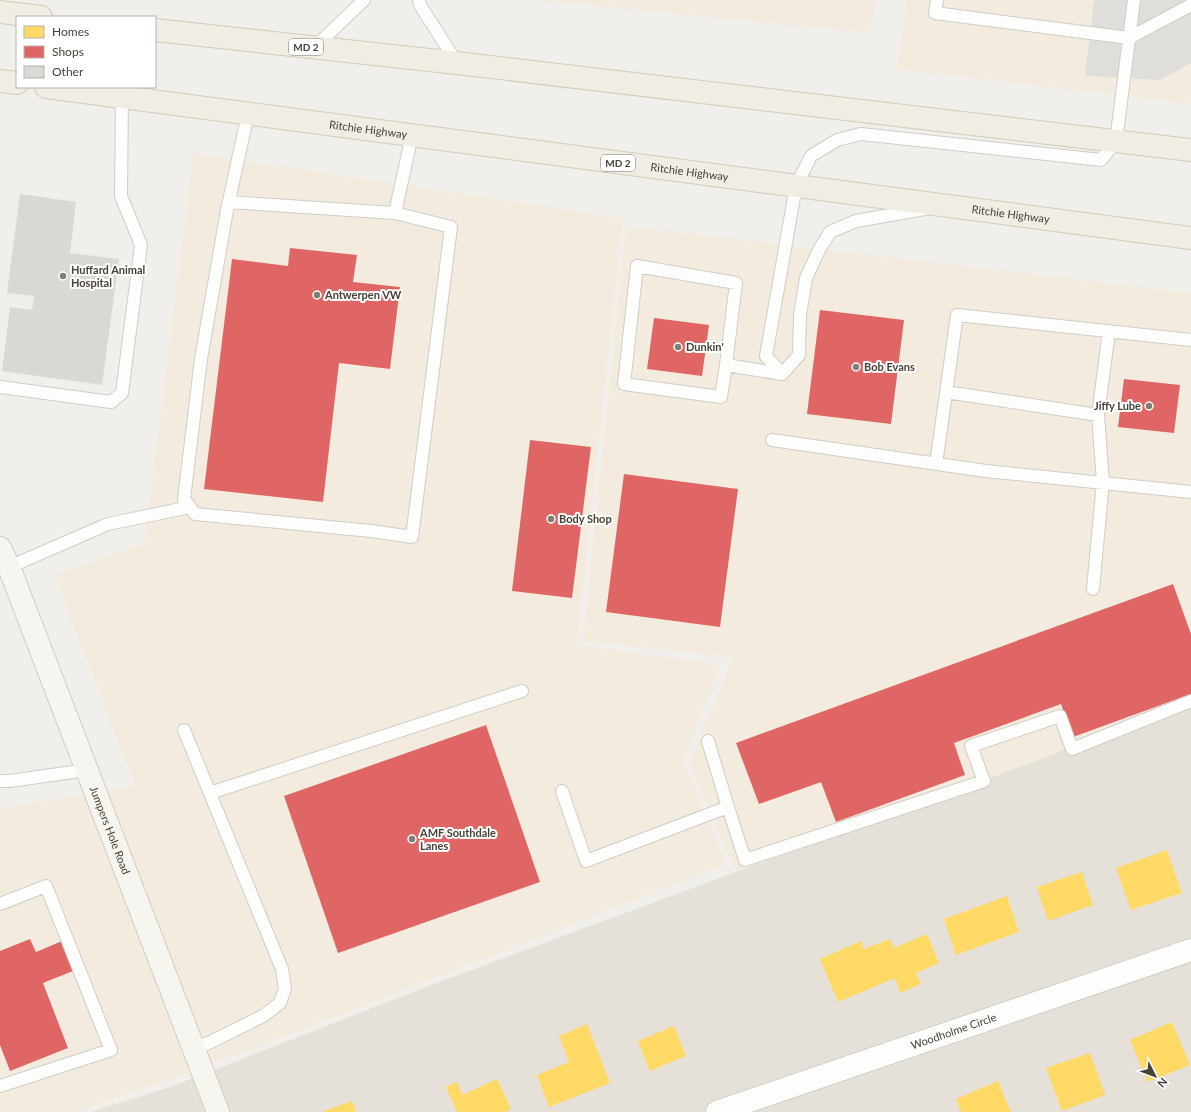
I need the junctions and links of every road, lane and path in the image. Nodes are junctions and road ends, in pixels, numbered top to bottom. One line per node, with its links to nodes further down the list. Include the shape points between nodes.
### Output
1 (364, 0): 10 (lane)
2 (419, 0): 11 (lane)
3 (937, 0): 9 (lane, via 935,13)
4 (1134, 0): 9 (lane)
5 (1191, 5): 9 (lane)
6 (0, 12): 7 (main road)
7 (33, 16)
8 (156, 30): 10 (main road, MD 2)
9 (1129, 38): 18 (lane)
10 (314, 48): 11 (main road, MD 2)
11 (457, 63): 18 (main road, MD 2)
12 (0, 81): 13 (main road)
13 (16, 83)
14 (54, 88): 15 (main road, Ritchie Highway / MD 2)
15 (122, 97): 16 (main road, Ritchie Highway / MD 2); 31 (lane, via 121,196 141,245 122,393 110,402)
16 (248, 114): 17 (main road, Ritchie Highway / MD 2); 21 (lane)
17 (412, 135): 20 (main road, Ritchie Highway / MD 2); 23 (lane)
18 (1116, 141): 19 (main road, MD 2); 20 (lane, via 1101,160 861,134 837,140 811,156)
19 (1191, 150)
20 (796, 186): 22 (main road, Ritchie Highway / MD 2); 30 (lane, via 766,356)
21 (229, 202): 23 (lane); 38 (lane, via 201,359 184,498)
22 (944, 206): 24 (main road, Ritchie Highway / MD 2); 30 (lane, via 856,221 830,232 806,278 800,315 799,355)
23 (395, 214): 38 (lane, via 451,227 412,537 195,514)
24 (1130, 230): 25 (lane); 26 (main road, Ritchie Highway / MD 2)
25 (1191, 230)
26 (1191, 238)
27 (1109, 331): 28 (lane); 32 (lane, via 957,315); 33 (lane)
28 (1191, 340)
29 (726, 365): 29 (lane, via 721,396 624,384 637,266 736,283); 30 (lane)
30 (782, 374)
31 (0, 387)
32 (946, 392): 33 (lane); 35 (lane)
33 (1098, 415): 36 (lane)
34 (772, 440): 35 (lane)
35 (936, 464): 36 (lane)
36 (1103, 482): 37 (lane); 40 (lane)
37 (1191, 492)
38 (190, 507): 39 (lane, via 108,524)
39 (4, 558): 45 (main road, Jumpers Hole Road)
40 (1094, 589)
41 (522, 690): 48 (lane)
42 (1191, 701): 49 (lane, via 1072,749 1060,716 971,746 984,781 745,860)
43 (184, 730): 48 (lane)
44 (708, 742): 49 (lane)
45 (87, 770): 46 (lane, via 10,782); 52 (main road, Jumpers Hole Road)
46 (0, 781)
47 (562, 791): 49 (lane, via 586,861)
48 (210, 793): 52 (lane, via 282,969 285,989 280,1003 263,1016)
49 (728, 807)
50 (0, 904): 53 (lane, via 46,886 112,1050)
51 (1191, 950): 55 (street, Woodholme Circle)
52 (194, 1050): 54 (main road, Jumpers Hole Road)
53 (0, 1086)
54 (218, 1112)
55 (717, 1112)

